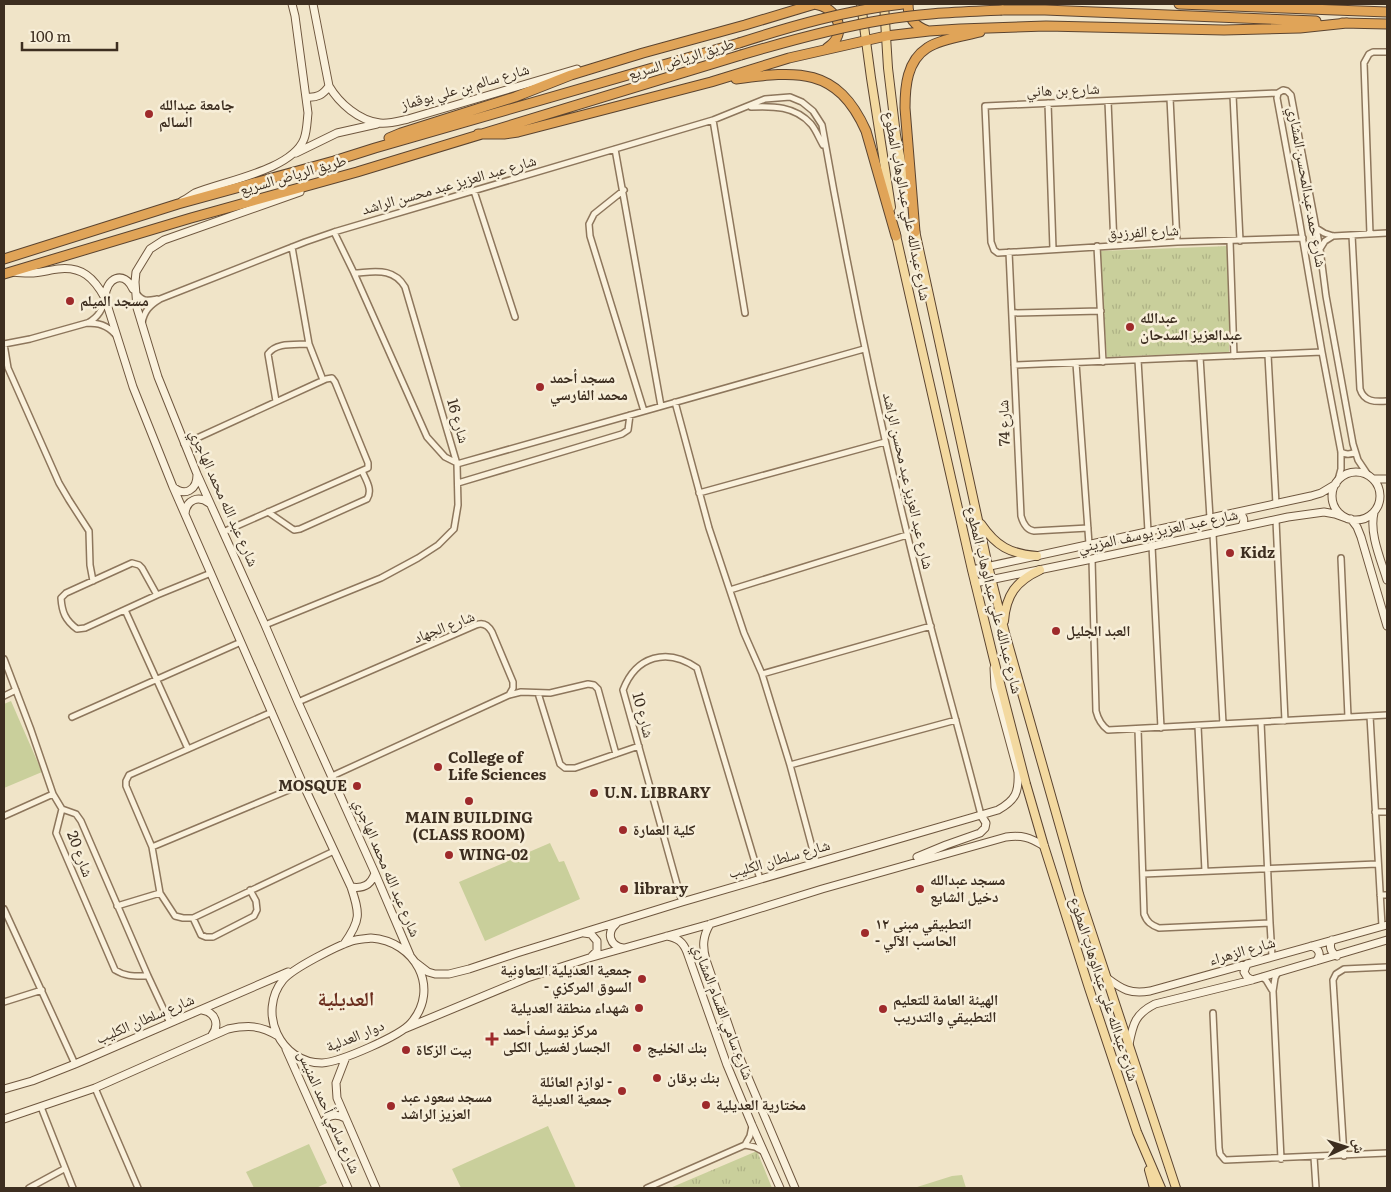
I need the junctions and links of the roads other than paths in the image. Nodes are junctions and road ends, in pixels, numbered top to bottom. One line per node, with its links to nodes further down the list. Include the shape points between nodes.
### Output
1 (292, 4): 27 (street)
2 (313, 4): 24 (street)
3 (798, 4): 15 (highway)
4 (814, 4): 15 (highway); 20 (highway, via 833,12 839,26 836,40)
5 (861, 4): 19 (main road, شارع عبدالله علي عبدالوهاب المطوع)
6 (884, 4): 18 (main road, شارع عبدالله علي عبدالوهاب المطوع)
7 (903, 4): 35 (highway, طريق الرياض السريع, bridge, via 791,27)
8 (908, 4): 17 (highway, via 913,22)
9 (1179, 4): 11 (highway)
10 (1310, 4): 11 (highway)
11 (1364, 11): 12 (highway)
12 (1387, 12)
13 (1347, 23): 14 (highway, طريق الرياض السريع); 16 (highway, via 1224,30); 34 (highway, طريق الرياض السريع, bridge, via 1044,10 949,13 884,20 793,40)
14 (1387, 24)
15 (746, 25): 22 (highway)
16 (996, 28): 17 (highway); 45 (highway, via 927,47 916,58 908,75 905,108)
17 (929, 31): 18 (highway)
18 (886, 36): 19 (highway); 45 (main road, شارع عبدالله علي عبدالوهاب المطوع, via 896,135)
19 (866, 40): 20 (highway); 49 (main road, شارع عبدالله علي عبدالوهاب المطوع)
20 (825, 50): 23 (highway)
21 (1387, 52): 47 (street, via 1369,54 1364,64)
22 (643, 53): 33 (street, شارع سالم بن علي بوقماز, via 591,64 408,119); 35 (highway, via 401,133)
23 (711, 82): 34 (highway, via 518,132); 49 (highway, via 806,75 838,90 850,102 866,131)
24 (329, 86): 27 (street, via 320,96); 33 (street, via 344,105 366,119)
25 (1278, 94): 26 (street, شارع بن هاني); 43 (street, شارع حمد عبدالمحسن المشاري, via 1288,90 1291,95); 51 (street, شارع حمد عبدالمحسن المشاري)
26 (1233, 95): 28 (street, شارع بن هاني); 53 (street)
27 (306, 96): 38 (street, via 307,127 304,141)
28 (1170, 98): 29 (street, شارع بن هاني); 54 (street)
29 (1108, 101): 30 (street, شارع بن هاني); 55 (street)
30 (1048, 103): 58 (street); 60 (street, شارع بن هاني, via 985,106 990,242 998,253)
31 (748, 107): 32 (street, شارع عبد العزيز عبد محسن الراشد); 37 (street, شارع عبد العزيز عبد محسن الراشد, via 773,106 800,115 811,124); 37 (street, شارع عبد العزيز عبد محسن الراشد, via 776,97 790,97 802,102 822,125)
32 (712, 120): 36 (street, شارع عبد العزيز عبد محسن الراشد); 70 (street)
33 (380, 123): 38 (street, شارع سالم بن علي بوقماز, via 337,133)
34 (478, 134): 39 (highway, طريق الرياض السريع)
35 (375, 148): 42 (highway, طريق الرياض السريع)
36 (616, 149): 40 (street); 41 (street, شارع عبد العزيز عبد محسن الراشد)
37 (826, 150): 80 (street, شارع عبد العزيز عبد محسن الراشد)
38 (295, 154): 42 (street, via 264,170 193,194)
39 (357, 172): 63 (highway, طريق الرياض السريع); 64 (street, شارع عبد الله محمد الهاجري, via 164,240 150,249 141,262 136,272)
40 (624, 190): 93 (street); 94 (street, via 594,214 589,224 590,236)
41 (474, 191): 44 (street, شارع عبد العزيز عبد محسن الراشد); 72 (street)
42 (178, 204): 61 (highway, طريق الرياض السريع)
43 (1316, 228): 50 (street); 59 (street, شارع حمد عبدالمحسن المشاري)
44 (334, 232): 57 (street, شارع عبد العزيز عبد محسن الراشد); 62 (street, شارع 16)
45 (915, 232): 113 (main road, شارع عبدالله علي عبدالوهاب المطوع)
46 (1387, 233): 47 (street)
47 (1370, 234): 48 (street)
48 (1352, 235): 50 (street); 91 (street, via 1361,394 1375,402)
49 (896, 236): 137 (main road, شارع عبدالله علي عبدالوهاب المطوع)
50 (1333, 236): 59 (street)
51 (1302, 238): 53 (street, شارع الفرزدق); 68 (street, شارع حمد عبدالمحسن المشاري)
52 (1230, 241): 53 (street, شارع الفرزدق); 54 (street, شارع الفرزدق); 83 (street)
53 (1240, 241)
54 (1177, 242): 55 (street, شارع الفرزدق)
55 (1114, 245): 56 (street, شارع الفرزدق)
56 (1097, 246): 58 (street, شارع الفرزدق); 69 (street)
57 (292, 247): 67 (street, شارع عبد العزيز عبد محسن الراشد); 79 (street)
58 (1053, 249): 60 (street, شارع الفرزدق)
59 (1320, 249): 65 (street, شارع حمد عبدالمحسن المشاري)
60 (1009, 252): 71 (street, شارع 74)
61 (4, 259)
62 (354, 272): 100 (street, شارع 16, via 427,437 445,457); 100 (street, شارع 16, via 390,272 400,278 405,287)
63 (8, 273): 66 (street, via 60,268 75,270 98,284)
64 (135, 292): 66 (street, via 130,282 119,278 109,282); 67 (street, via 145,300); 76 (street, شارع عبد الله محمد الهاجري)
65 (1326, 296): 68 (street, via 1321,302); 73 (street, شارع حمد عبدالمحسن المشاري)
66 (105, 298): 75 (street, via 100,313); 77 (street)
67 (160, 299): 76 (street, شارع عبد العزيز عبد محسن الراشد, via 148,308)
68 (1313, 299): 74 (street, شارع حمد عبدالمحسن المشاري)
69 (1101, 311): 71 (street); 86 (street)
70 (744, 313)
71 (1012, 313): 88 (street, شارع 74)
72 (515, 317)
73 (1329, 317): 74 (street, via 1322,312); 99 (street, شارع حمد عبدالمحسن المشاري)
74 (1316, 319): 81 (street, شارع حمد عبدالمحسن المشاري)
75 (87, 324): 77 (street, via 103,325); 78 (street)
76 (142, 324): 97 (street, شارع عبد الله محمد الهاجري)
77 (116, 335): 107 (street)
78 (4, 344): 140 (street, via 8,368 55,474 89,531)
79 (309, 344): 89 (street); 90 (street, via 277,346 268,354)
80 (864, 349): 92 (street); 96 (street, شارع عبد العزيز عبد محسن الراشد)
81 (1322, 352): 82 (street); 98 (street, شارع حمد عبدالمحسن المشاري)
82 (1268, 354): 83 (street); 111 (street)
83 (1234, 356): 84 (street)
84 (1200, 357): 85 (street); 118 (street)
85 (1138, 360): 86 (street); 123 (street)
86 (1103, 362): 87 (street)
87 (1076, 363): 88 (street); 122 (street)
88 (1014, 365): 122 (street, شارع 74, via 1022,521 1034,531)
89 (323, 380): 90 (street); 101 (street, via 332,378 335,382 368,463 368,468)
90 (276, 401): 97 (street)
91 (1387, 401)
92 (675, 402): 93 (street); 108 (street)
93 (661, 406): 94 (street)
94 (644, 411): 95 (street)
95 (630, 415): 100 (street); 106 (street, via 628,430 622,434)
96 (885, 442): 108 (street); 128 (street, شارع عبد العزيز عبد محسن الراشد)
97 (184, 444): 102 (street, شارع عبد الله محمد الهاجري)
98 (1341, 452): 99 (street); 105 (street, شارع حمد عبدالمحسن المشاري)
99 (1355, 452): 103 (street, شارع حمد عبدالمحسن المشاري)
100 (457, 464): 106 (street)
101 (362, 471): 115 (street); 115 (street, via 369,489 367,499 300,529 294,530)
102 (197, 474): 107 (street, via 194,488 188,492 177,491); 112 (street, شارع عبد الله محمد الهاجري)
103 (1371, 477): 104 (street); 105 (street, via 1356,472); 110 (street, via 1379,490)
104 (1387, 479)
105 (1337, 482): 111 (street, شارع عبد العزيز يوسف المزيني, via 1321,493); 119 (street, via 1333,503)
106 (458, 483): 147 (street, via 454,529 438,545 381,578)
107 (173, 487): 117 (street)
108 (700, 493): 144 (street)
109 (1387, 498): 110 (street)
110 (1379, 503): 114 (street)
111 (1276, 504): 116 (street, شارع عبد العزيز يوسف المزيني)
112 (210, 505): 117 (street, via 202,499 192,500 185,508); 124 (street, شارع عبد الله محمد الهاجري)
113 (976, 511): 133 (main road, via 988,535 998,544 1023,555); 136 (main road, شارع عبدالله علي عبدالوهاب المطوع)
114 (1375, 511): 119 (street, via 1367,518); 127 (street, via 1372,520)
115 (268, 512): 124 (street)
116 (1236, 513): 118 (street, شارع عبد العزيز يوسف المزيني); 121 (street, via 1244,518)
117 (185, 514): 139 (street)
118 (1210, 518): 123 (street, شارع عبد العزيز يوسف المزيني)
119 (1348, 519): 120 (street, شارع عبد العزيز يوسف المزيني, via 1324,512); 129 (street, via 1357,527)
120 (1276, 520): 121 (street, شارع عبد العزيز يوسف المزيني); 167 (street)
121 (1241, 527): 126 (street, شارع عبد العزيز يوسف المزيني)
122 (1088, 528): 130 (street)
123 (1148, 531): 125 (street, شارع عبد العزيز يوسف المزيني)
124 (223, 532): 147 (street, شارع عبد الله محمد الهاجري)
125 (1134, 534): 130 (street, شارع عبد العزيز يوسف المزيني); 132 (street, via 1128,543)
126 (1213, 534): 131 (street, شارع عبد العزيز يوسف المزيني); 169 (street)
127 (1374, 534): 129 (street, via 1367,532); 142 (street)
128 (907, 535): 144 (street); 148 (street, شارع عبد العزيز عبد محسن الراشد)
129 (1361, 537): 149 (street)
130 (1089, 544): 133 (street, شارع عبد العزيز يوسف المزيني)
131 (1152, 546): 132 (street, شارع عبد العزيز يوسف المزيني); 171 (street)
132 (1137, 550): 135 (street, شارع عبد العزيز يوسف المزيني)
133 (1037, 556): 136 (street, شارع عبد العزيز يوسف المزيني)
134 (1342, 558): 165 (street)
135 (1092, 559): 138 (street, شارع عبد العزيز يوسف المزيني); 172 (street, via 1097,717 1108,730)
136 (988, 566): 137 (street, شارع عبد العزيز يوسف المزيني); 141 (main road, شارع عبدالله علي عبدالوهاب المطوع)
137 (972, 570): 143 (main road, شارع عبدالله علي عبدالوهاب المطوع)
138 (1040, 570): 141 (street, شارع عبد العزيز يوسف المزيني); 150 (main road, via 1018,584 1010,595)
139 (211, 573): 145 (street); 151 (street)
140 (93, 580): 145 (street, via 132,563 139,564); 146 (street, via 62,598 62,608 69,623 77,629 85,628)
141 (991, 580): 143 (street, شارع عبد العزيز يوسف المزيني); 150 (main road, شارع عبدالله علي عبدالوهاب المطوع)
142 (1387, 580)
143 (975, 583): 153 (main road, شارع عبدالله علي عبدالوهاب المطوع)
144 (730, 590): 154 (street)
145 (157, 595): 146 (street)
146 (125, 610): 155 (street)
147 (265, 625): 160 (street, شارع عبد الله محمد الهاجري)
148 (931, 626): 154 (street); 166 (street, شارع عبد العزيز عبد محسن الراشد)
149 (1387, 626)
150 (1005, 633): 230 (main road, شارع عبدالله علي عبدالوهاب المطوع, via 1079,894)
151 (242, 642): 155 (street); 161 (street)
152 (4, 659): 156 (street)
153 (994, 660): 183 (street, شارع سلطان الكليب, via 995,687 1019,784 1013,800 1006,806); 185 (main road, شارع عبدالله علي عبدالوهاب المطوع)
154 (762, 674): 176 (street)
155 (156, 680): 164 (street); 174 (street)
156 (16, 690): 159 (street); 179 (street)
157 (538, 694): 158 (street, via 521,692); 175 (street, via 594,685); 175 (street, via 562,767 575,768)
158 (509, 695): 160 (street, شارع الجهاد, via 513,682 492,632 482,624); 177 (street)
159 (4, 696)
160 (298, 702): 177 (street, شارع عبد الله محمد الهاجري)
161 (272, 712): 174 (street); 178 (street)
162 (1387, 715): 163 (street)
163 (1370, 716): 165 (street); 181 (street)
164 (72, 717)
165 (1348, 717): 167 (street)
166 (956, 720): 176 (street); 183 (street, شارع عبد العزيز عبد محسن الراشد)
167 (1285, 721): 168 (street)
168 (1260, 722): 169 (street); 190 (street)
169 (1223, 724): 170 (street)
170 (1198, 726): 171 (street); 192 (street)
171 (1161, 728): 172 (street)
172 (1138, 729): 194 (street)
173 (638, 746): 175 (street); 195 (street, شارع 10, via 623,690 632,672 659,657 679,658 697,668); 201 (street, شارع 10)
174 (188, 749): 186 (street, via 130,775 126,781)
175 (616, 754)
176 (790, 765): 188 (street)
177 (332, 776): 193 (street, شارع عبد الله محمد الهاجري)
178 (303, 784): 186 (street); 187 (street)
179 (53, 794): 180 (street); 184 (street)
180 (62, 809): 202 (street, شارع 20, via 76,814 81,821); 228 (street, شارع 20, via 56,833 115,970 132,977)
181 (1375, 812): 182 (street); 189 (street)
182 (1387, 812)
183 (981, 815): 188 (street, شارع سلطان الكليب); 191 (street, via 986,823 980,833)
184 (4, 816)
185 (1044, 846): 191 (street, via 1019,835 1006,836); 254 (main road, شارع عبدالله علي عبدالوهاب المطوع)
186 (152, 848): 198 (street)
187 (334, 851): 196 (street); 197 (street)
188 (816, 862): 195 (street, شارع سلطان الكليب)
189 (1378, 864): 190 (street); 199 (street)
190 (1268, 869): 192 (street); 207 (street)
191 (888, 870): 206 (street)
192 (1205, 871): 194 (street)
193 (375, 873): 196 (street, via 369,884); 216 (street, شارع عبد الله محمد الهاجري)
194 (1142, 874): 207 (street, via 1144,914 1153,926)
195 (760, 879): 201 (street, شارع سلطان الكليب)
196 (351, 887): 213 (street, via 358,914 355,928)
197 (250, 890): 204 (street); 204 (street, via 256,901 254,916 213,937 201,935)
198 (160, 893): 202 (street); 204 (street, via 175,916)
199 (1380, 895): 200 (street); 208 (street)
200 (1387, 895)
201 (682, 902): 205 (street, شارع سلطان الكليب)
202 (117, 906): 228 (street, شارع 20)
203 (4, 909): 233 (street)
204 (193, 918)
205 (618, 922): 209 (street, شارع سلطان الكليب); 215 (street, via 611,929 610,938 616,946)
206 (710, 924): 210 (street); 220 (street, شارع سامي القسام المشاري, via 704,938)
207 (1270, 924): 217 (street)
208 (1384, 925): 211 (street, شارع الزهراء)
209 (581, 933): 219 (street, via 591,934 597,942 597,951); 222 (street, شارع سلطان الكليب, via 449,974 428,972)
210 (667, 936): 215 (street); 223 (street, شارع سامي القسام المشاري, via 682,942)
211 (1332, 940): 214 (street, شارع الزهراء); 218 (street, via 1330,949)
212 (1387, 941): 218 (street, شارع الزهراء)
213 (344, 944): 216 (street, دوار العدلية, via 380,939 396,944); 226 (street, دوار العدلية)
214 (1311, 946): 217 (street, شارع الزهراء); 221 (street, via 1318,950)
215 (626, 948): 219 (street)
216 (410, 955): 222 (street, دوار العدلية)
217 (1272, 956): 224 (street, شارع الزهراء)
218 (1337, 956): 221 (street, شارع الزهراء)
219 (589, 958): 240 (street, via 527,978)
220 (706, 960): 223 (street, via 697,959); 269 (street, شارع سامي القسام المشاري, via 739,1056)
221 (1316, 961): 227 (street, شارع الزهراء)
222 (415, 962): 240 (street, دوار العدلية, via 422,980 422,998 416,1015)
223 (692, 964): 252 (street, شارع سامي القسام المشاري)
224 (1247, 964): 231 (street, via 1244,972); 232 (street, شارع الزهراء)
225 (1387, 967): 258 (street, via 1344,970 1333,980)
226 (296, 969): 237 (street, شارع سلطان الكليب); 242 (street, دوار العدلية, via 278,987 272,1003 272,1020)
227 (1278, 972): 229 (street, شارع الزهراء); 234 (street)
228 (148, 976): 239 (street, شارع 20)
229 (1262, 977): 231 (street, شارع الزهراء); 234 (street)
230 (1107, 978): 232 (street, شارع الزهراء, via 1131,992); 243 (main road, شارع عبدالله علي عبدالوهاب المطوع)
231 (1252, 980): 236 (street, شارع الزهراء)
232 (1158, 989): 236 (street, via 1156,995)
233 (42, 990): 235 (street); 246 (street)
234 (1273, 990): 260 (street)
235 (4, 1002)
236 (1163, 1002): 243 (street, شارع الزهراء, via 1139,1014)
237 (201, 1010): 239 (street, شارع سلطان الكليب); 241 (street, via 210,1012 215,1019 216,1028)
238 (1213, 1013): 260 (street, via 1222,1158 1228,1161)
239 (170, 1023): 246 (street, شارع سلطان الكليب)
240 (404, 1029): 245 (street, دوار العدلية)
241 (212, 1035): 242 (street, via 248,1026); 247 (street)
242 (278, 1036): 244 (street, دوار العدلية)
243 (1129, 1044): 272 (main road, شارع عبدالله علي عبدالوهاب المطوع)
244 (285, 1046): 245 (street, دوار العدلية, via 295,1055 321,1063); 253 (street, شارع سامي أحمد المنيس)
245 (346, 1057): 250 (street, شارع سامي أحمد المنيس, via 336,1083 337,1098)
246 (75, 1064): 248 (street, شارع سلطان الكليب)
247 (94, 1088): 249 (street); 264 (street)
248 (4, 1090)
249 (41, 1107): 251 (street); 261 (street)
250 (345, 1118): 253 (street, via 339,1115 326,1118); 266 (street, شارع سامي أحمد المنيس)
251 (4, 1119)
252 (752, 1125): 255 (street); 256 (street, شارع سامي القسام المشاري)
253 (322, 1130): 265 (street, شارع سامي أحمد المنيس)
254 (1137, 1132): 270 (main road); 271 (main road, شارع عبدالله علي عبدالوهاب المطوع)
255 (745, 1144): 256 (street); 267 (street)
256 (764, 1152): 268 (street, شارع سامي القسام المشاري)
257 (1387, 1153): 258 (street)
258 (1344, 1156): 259 (street)
259 (1314, 1157): 260 (street); 273 (street)
260 (1281, 1159)
261 (64, 1169): 262 (street); 263 (street)
262 (29, 1188)
263 (73, 1188)
264 (138, 1188)
265 (348, 1188)
266 (376, 1188)
267 (647, 1188)
268 (780, 1188)
269 (795, 1188)
270 (1154, 1188)
271 (1161, 1188)
272 (1176, 1188)
273 (1316, 1188)

